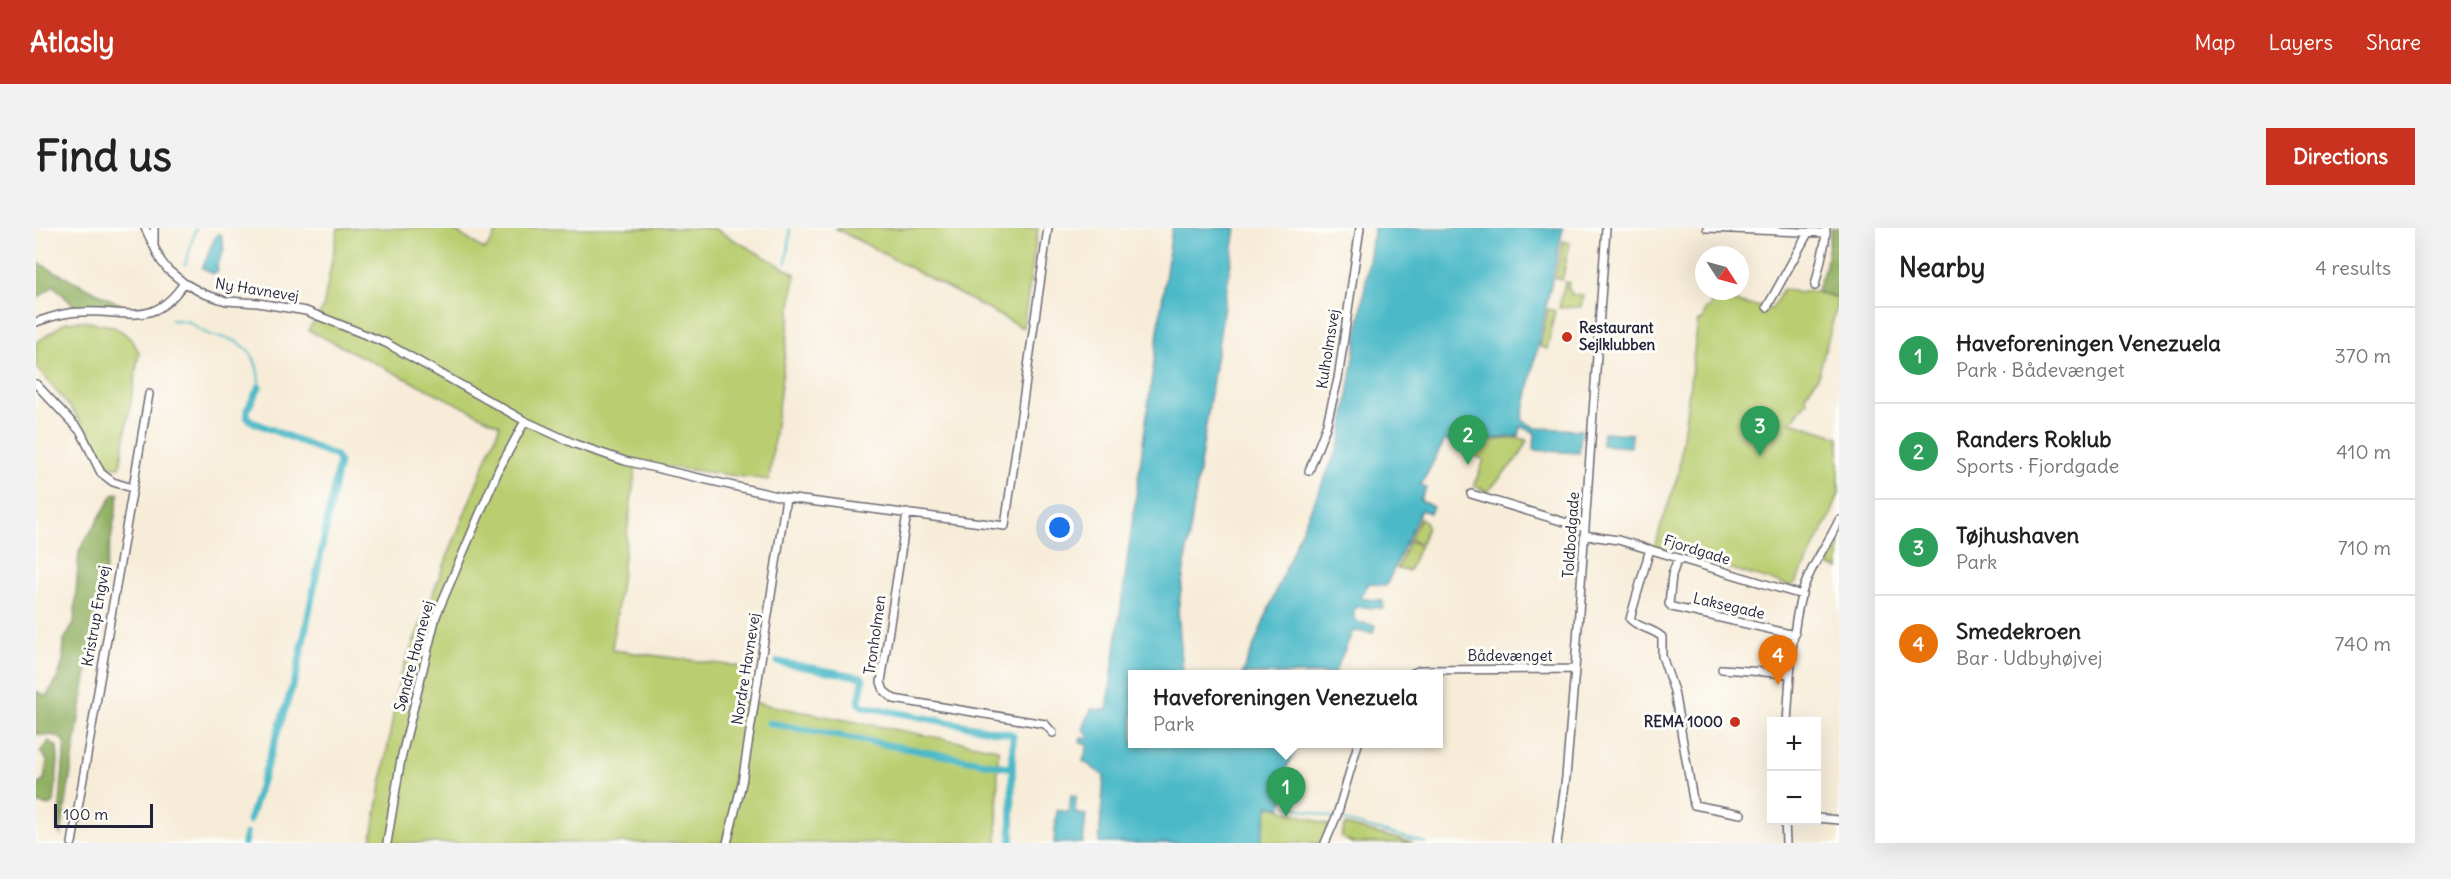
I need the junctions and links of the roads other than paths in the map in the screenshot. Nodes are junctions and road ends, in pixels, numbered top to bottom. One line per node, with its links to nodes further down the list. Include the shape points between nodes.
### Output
1 (145, 228): 10 (street, Ny Havnevej)
2 (154, 228): 10 (street)
3 (1048, 228): 22 (street, Ny Havnevej, via 1005,526)
4 (1360, 228): 18 (street, Kulholmsvej, via 1338,379)
5 (1606, 228): 25 (street, Toldbodgade)
6 (1707, 228): 7 (street)
7 (1724, 229): 9 (street)
8 (1826, 231): 9 (street); 12 (street)
9 (1808, 233): 13 (street)
10 (153, 246): 11 (street, Ny Havnevej, via 168,270)
11 (184, 283): 14 (street, via 171,300 146,314 84,311); 17 (street, Ny Havnevej, via 226,301 306,311 386,343)
12 (1815, 286)
13 (1767, 307)
14 (36, 322)
15 (36, 384): 19 (street, via 81,432 101,473)
16 (149, 394): 19 (street, Kristrup Engvej)
17 (525, 420): 21 (street, Ny Havnevej, via 575,444 625,461); 42 (street, Søndre Havnevej, via 499,469 436,616 401,759)
18 (1309, 471)
19 (132, 488): 41 (street, Kristrup Engvej)
20 (1471, 494): 25 (street, Fjordgade)
21 (786, 498): 22 (street, Ny Havnevej); 43 (street, Nordre Havnevej, via 743,771)
22 (907, 513): 35 (street, Tronholmen, via 881,682 884,691 894,699 1045,724)
23 (1839, 520): 24 (street)
24 (1837, 530): 28 (street, via 1812,567)
25 (1584, 531): 26 (street, Fjordgade); 30 (street, Toldbodgade)
26 (1650, 549): 27 (street, Fjordgade); 37 (street, via 1630,619 1662,637 1662,656 1674,691 1694,805)
27 (1678, 558): 28 (street, Fjordgade); 29 (street, Laksegade, via 1672,575 1672,607)
28 (1802, 595): 29 (street)
29 (1795, 635): 33 (street)
30 (1575, 669): 32 (street, Bådevænget); 45 (street, Toldbodgade)
31 (1722, 669): 33 (street)
32 (1420, 670)
33 (1790, 674): 34 (street)
34 (1787, 717)
35 (1053, 733)
36 (1357, 748): 44 (street)
37 (1741, 814)
38 (1821, 819): 39 (street)
39 (1839, 820)
40 (1785, 825): 46 (street)
41 (72, 843)
42 (387, 843)
43 (727, 843)
44 (1325, 843)
45 (1557, 843)
46 (1786, 843)

